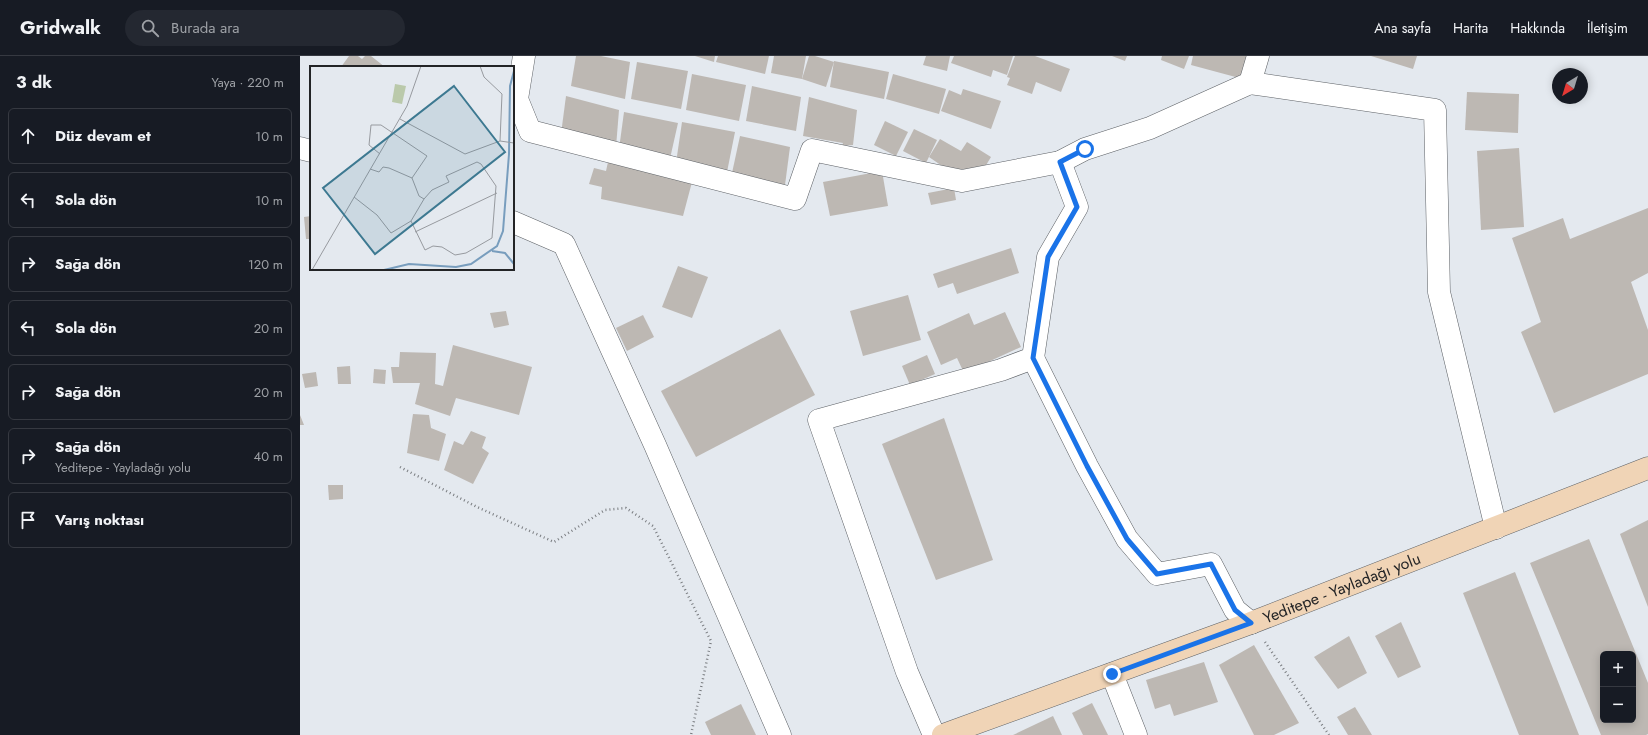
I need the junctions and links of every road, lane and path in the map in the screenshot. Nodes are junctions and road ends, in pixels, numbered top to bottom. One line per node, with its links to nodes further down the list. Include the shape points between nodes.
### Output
1 (524, 56): 6 (street, via 517,100 530,132 795,199 812,150 962,181)
2 (1258, 56): 3 (street)
3 (1250, 83): 6 (street, via 1150,128 1085,149); 11 (street, via 1435,110 1439,292)
4 (300, 148): 5 (street)
5 (310, 152)
6 (1060, 162): 8 (street, via 1077,207 1048,257)
7 (514, 222): 15 (street, via 564,244 655,445)
8 (1033, 358): 12 (street, via 1127,539 1157,574 1211,564 1235,610); 16 (street, via 1001,370 819,420 907,672)
9 (400, 467): 14 (path, via 477,507 554,542 605,510 626,508 653,526 711,641)
10 (1648, 468): 11 (main road, Yeditepe - Yayladağı yolu)
11 (1496, 528): 12 (main road, Yeditepe - Yayladağı yolu)
12 (1251, 623): 13 (main road, Yeditepe - Yayladağı yolu); 19 (path)
13 (1112, 674): 17 (main road, Yeditepe - Yayladağı yolu); 18 (street)
14 (691, 735)
15 (780, 735)
16 (934, 735)
17 (943, 735)
18 (1136, 735)
19 (1330, 735)

